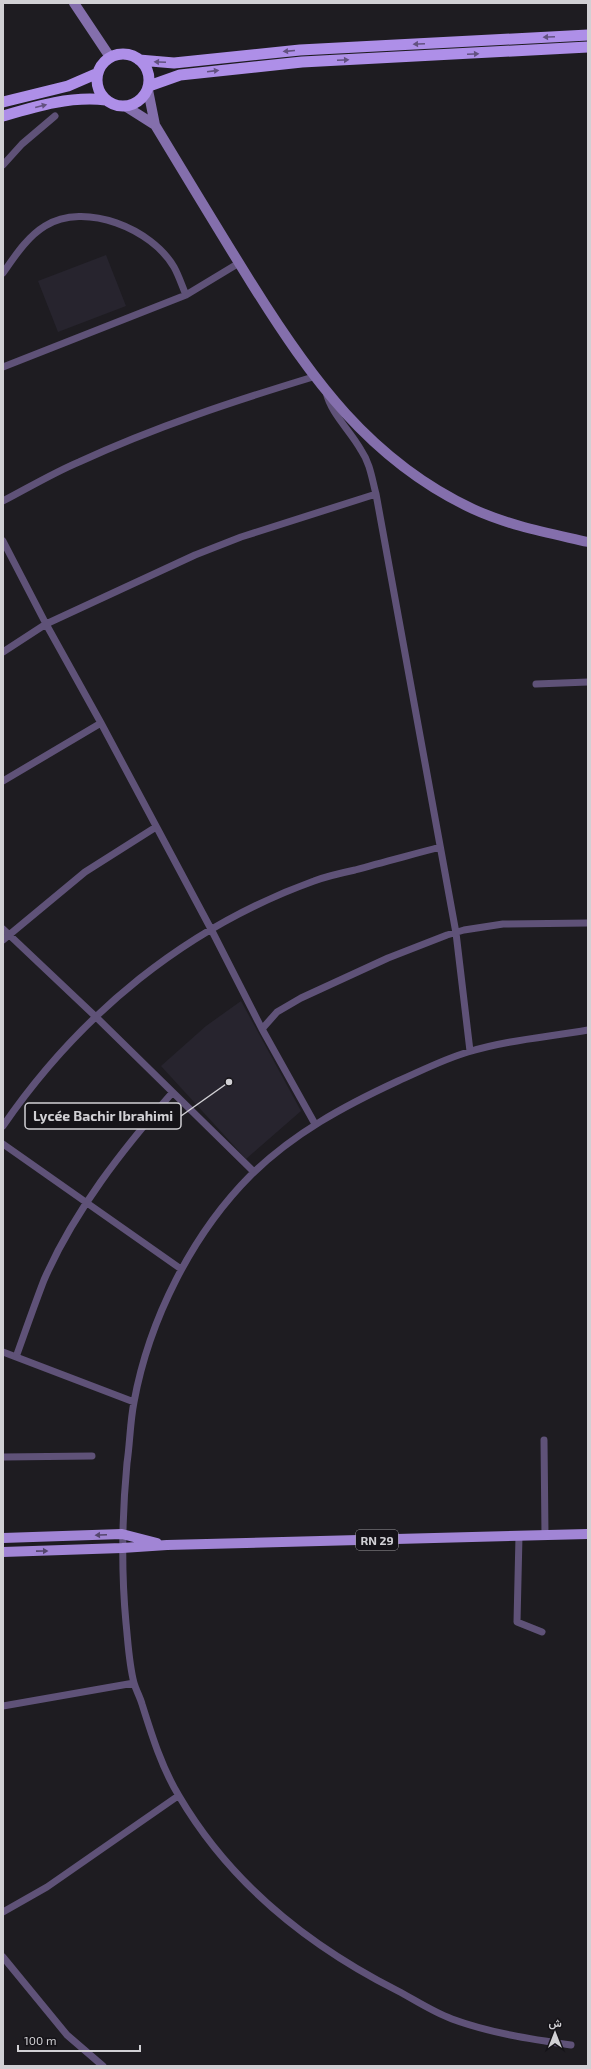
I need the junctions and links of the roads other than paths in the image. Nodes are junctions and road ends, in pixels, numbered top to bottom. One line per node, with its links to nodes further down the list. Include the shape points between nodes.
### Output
1 (74, 3): 4 (main road)
2 (588, 35): 5 (highway, one-way to 5, via 300,50 174,63)
3 (588, 47): 7 (highway, one-way to 3, via 180,75 302,62)
4 (110, 57): 5 (highway, via 125,54); 6 (highway, via 102,64)
5 (139, 60): 7 (highway, via 148,71)
6 (98, 73): 8 (highway, via 98,88); 9 (highway, via 76,84)
7 (148, 88): 10 (highway, via 139,100); 13 (main road)
8 (106, 100): 10 (highway, via 115,105); 11 (highway, one-way to 8, via 64,100)
9 (3, 102)
10 (125, 106): 13 (main road)
11 (3, 116)
12 (55, 116): 14 (street, via 22,144)
13 (155, 125): 15 (main road)
14 (3, 165)
15 (239, 263): 17 (street); 19 (main road)
16 (3, 274): 17 (street, via 31,236 46,225 84,216 107,219 154,244 174,266)
17 (186, 295): 18 (street)
18 (3, 367)
19 (314, 377): 20 (main road); 22 (street, via 147,433 78,462)
20 (326, 392): 21 (street, via 332,408 366,459); 24 (main road, via 374,443 402,467 435,489 473,509 508,523)
21 (376, 494): 25 (street, via 241,536); 32 (street)
22 (3, 501)
23 (3, 540): 25 (street)
24 (588, 542)
25 (46, 624): 26 (street); 29 (street)
26 (3, 652)
27 (588, 682): 28 (street)
28 (536, 684)
29 (101, 722): 30 (street); 31 (street)
30 (3, 781)
31 (156, 827): 35 (street); 37 (street, via 85,872)
32 (440, 847): 35 (street, via 315,880 265,900); 36 (street)
33 (588, 923): 36 (street, via 503,924)
34 (3, 929): 37 (street)
35 (211, 929): 39 (street, via 147,973); 40 (street)
36 (456, 933): 40 (street, via 338,980 278,1012); 42 (street)
37 (9, 934): 38 (street); 39 (street)
38 (3, 940)
39 (95, 1016): 43 (street); 45 (street, via 37,1079)
40 (262, 1029): 44 (street)
41 (588, 1030): 42 (street)
42 (470, 1051): 44 (street, via 450,1057 345,1106)
43 (172, 1093): 47 (street); 48 (street, via 134,1137)
44 (315, 1124): 47 (street)
45 (3, 1126)
46 (3, 1144): 48 (street)
47 (254, 1172): 49 (street, via 229,1199)
48 (87, 1203): 49 (street); 51 (street, via 45,1280)
49 (181, 1269): 52 (street, via 157,1324)
50 (3, 1352): 51 (street)
51 (16, 1357): 52 (street)
52 (134, 1402): 56 (street)
53 (544, 1440): 57 (street)
54 (92, 1456): 55 (street)
55 (3, 1457)
56 (122, 1534): 60 (main road, RN 29, one-way to 60); 61 (main road, RN 29); 62 (street)
57 (545, 1534): 58 (main road, RN 29); 59 (main road, RN 29)
58 (588, 1534)
59 (519, 1536): 61 (main road, RN 29); 64 (street, via 517,1622)
60 (3, 1538)
61 (167, 1545): 62 (main road, RN 29)
62 (122, 1548): 63 (main road, RN 29, one-way to 62); 65 (street, via 124,1602)
63 (3, 1552)
64 (542, 1632)
65 (134, 1683): 66 (street); 67 (street, via 161,1761)
66 (3, 1706)
67 (178, 1796): 68 (street, via 47,1887); 70 (street, via 212,1844 261,1899 325,1949 360,1972 448,2018 513,2037)
68 (3, 1912)
69 (3, 1957): 71 (street, via 67,2035)
70 (571, 2045)
71 (103, 2066)

